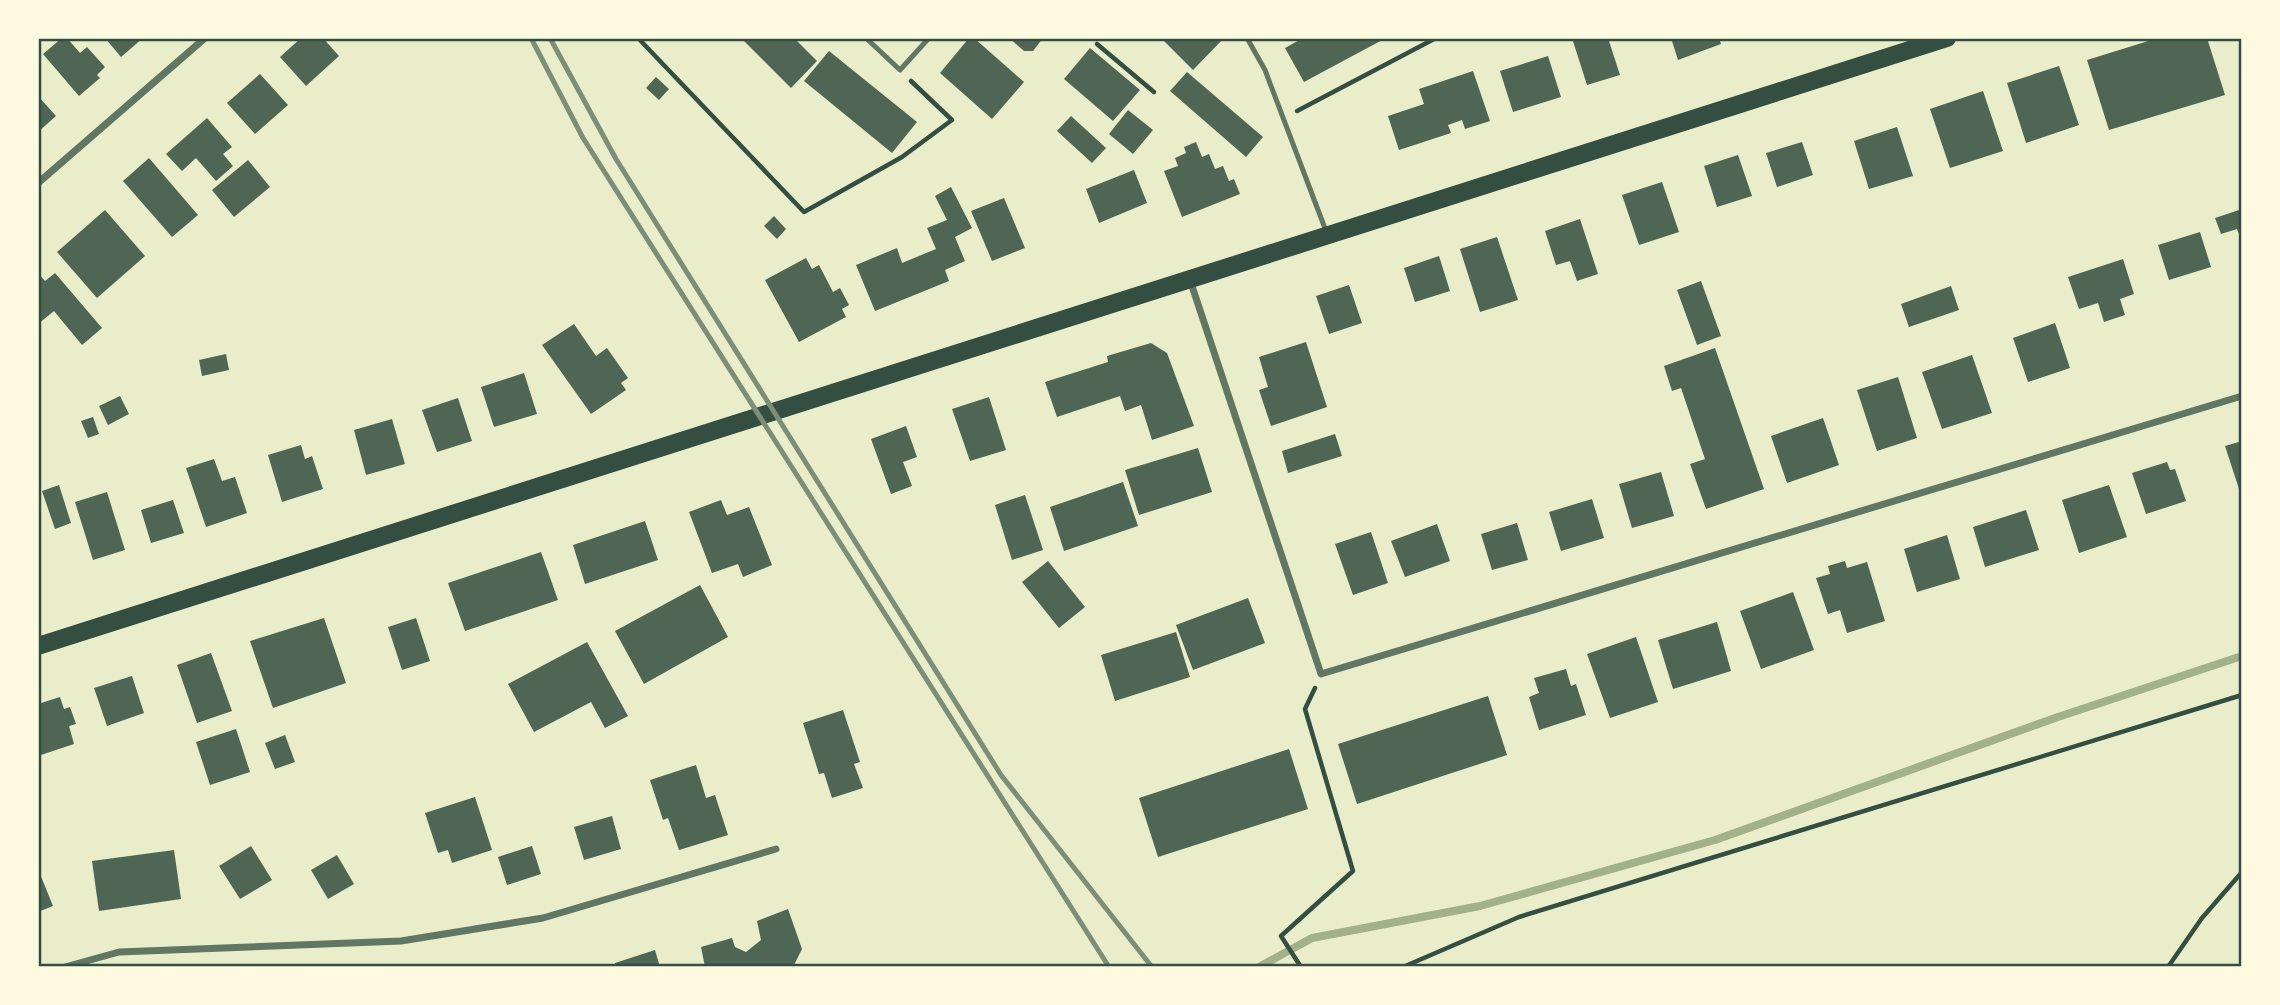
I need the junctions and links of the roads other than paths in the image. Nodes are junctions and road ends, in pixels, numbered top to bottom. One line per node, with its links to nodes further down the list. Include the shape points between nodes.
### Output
1 (205, 38): 6 (street)
2 (866, 38): 3 (lane, via 900,70)
3 (929, 38)
4 (1247, 38): 7 (lane, via 1265,70)
5 (1947, 38): 7 (main road)
6 (38, 183)
7 (1328, 237): 8 (main road)
8 (1190, 279): 9 (street, via 1321,674); 10 (main road)
9 (2242, 396)
10 (38, 646)
11 (776, 849): 12 (street, via 543,918 414,939 119,951)
12 (65, 967)

